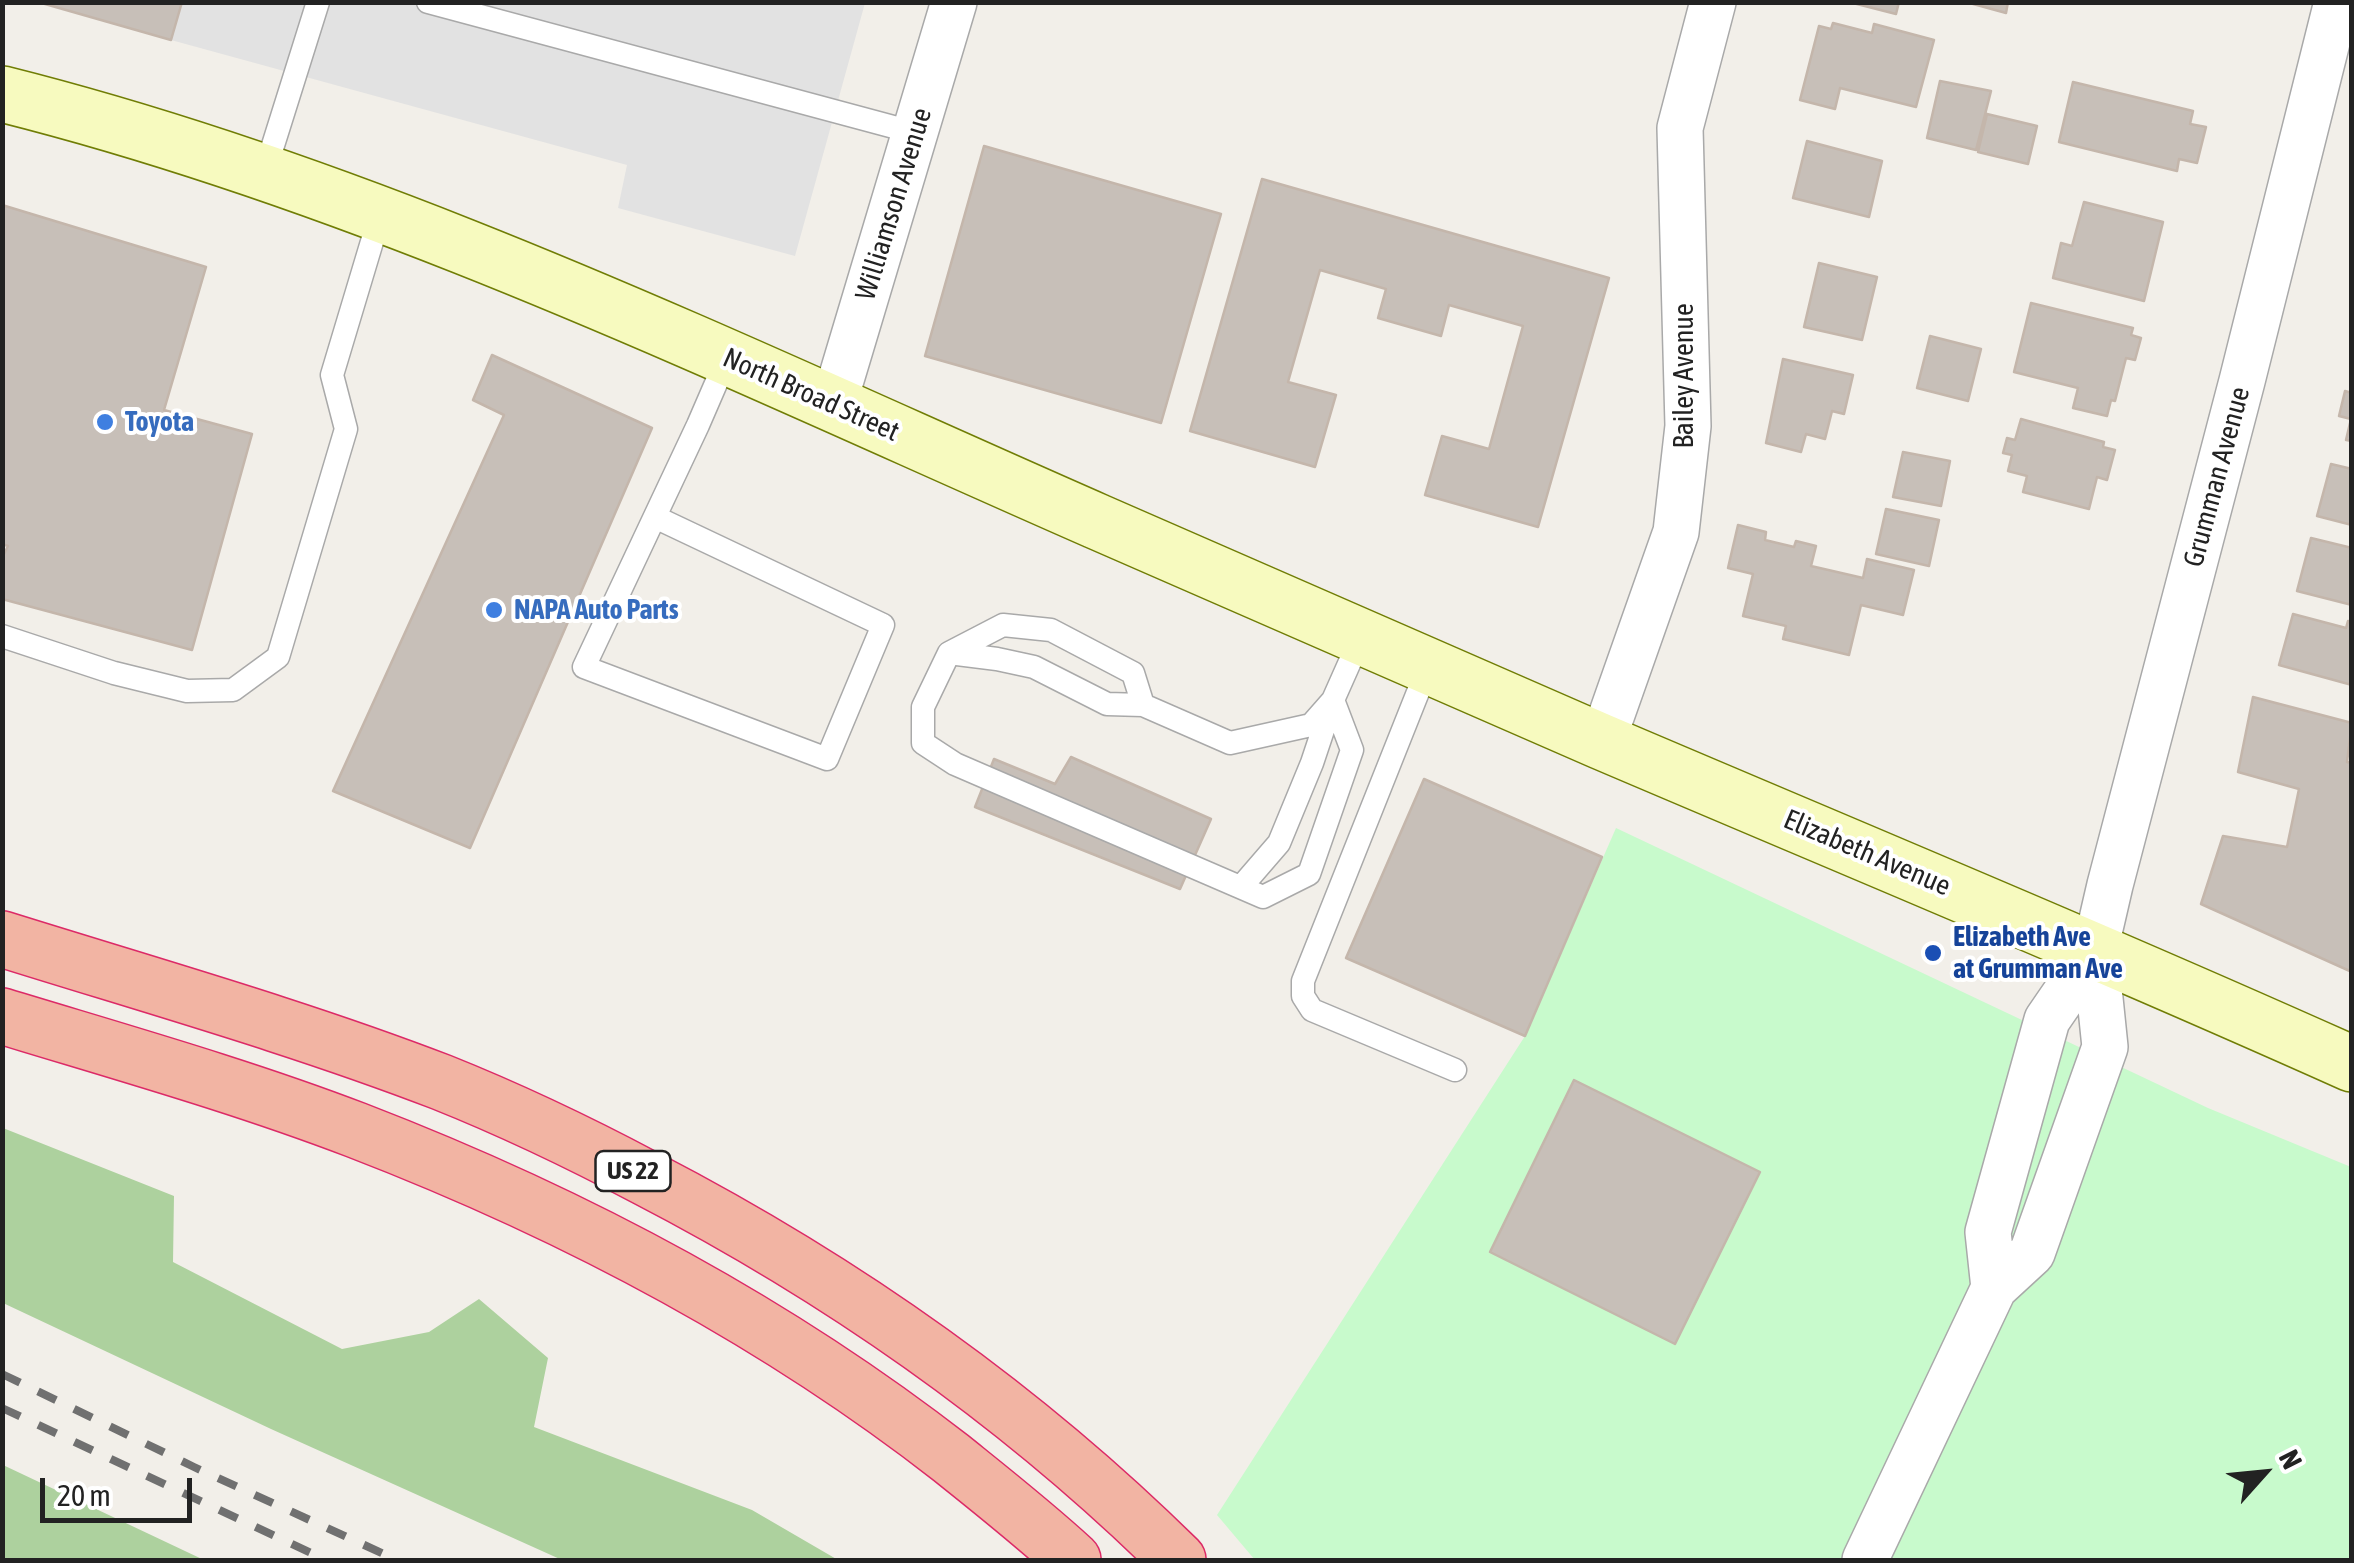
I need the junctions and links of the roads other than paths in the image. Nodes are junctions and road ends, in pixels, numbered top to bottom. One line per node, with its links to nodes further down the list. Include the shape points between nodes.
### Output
1 (318, 2): 8 (lane)
2 (428, 2): 7 (lane)
3 (954, 2): 7 (street, Williamson Avenue)
4 (1713, 2): 19 (street, Bailey Avenue, via 1680,128 1688,426 1676,532)
5 (2337, 2): 22 (street, Grumman Avenue)
6 (2, 94): 8 (main road, North Broad Street, via 168,139)
7 (916, 132): 11 (street, Williamson Avenue)
8 (264, 174): 9 (main road, North Broad Street)
9 (380, 215): 10 (main road, North Broad Street); 13 (lane, via 332,376 346,430 278,657 233,690 187,691)
10 (727, 358): 11 (main road, North Broad Street); 12 (lane)
11 (833, 406): 14 (main road, North Broad Street)
12 (655, 517): 12 (lane, via 584,667 827,759 883,625)
13 (2, 636)
14 (1361, 637): 16 (main road, North Broad Street); 17 (lane)
15 (950, 654): 18 (lane, via 1034,667 1106,704); 18 (lane, via 1003,625 1051,630 1134,673); 20 (lane, via 923,707 923,743 955,764)
16 (1428, 666): 19 (main road, North Broad Street); 25 (lane, via 1303,981 1303,996 1312,1010)
17 (1333, 700): 18 (lane, via 1310,725 1230,742); 20 (lane, via 1279,844); 20 (lane, via 1352,750 1309,874 1263,897)
18 (1143, 704)
19 (1602, 742): 22 (main road, Elizabeth Avenue)
20 (1240, 887)
21 (2, 939): 28 (highway, US 22, via 443,1083 699,1205 780,1251 955,1370)
22 (2095, 950): 24 (main road, Elizabeth Avenue); 26 (street, via 2047,1020 1988,1232); 26 (street, via 2105,1047 2032,1253)
23 (2, 1016): 27 (highway, US 22, via 352,1128 612,1242 848,1382)
24 (2352, 1064)
25 (1455, 1070)
26 (1994, 1288): 29 (street)
27 (1072, 1560)
28 (1178, 1560)
29 (1866, 1560)

